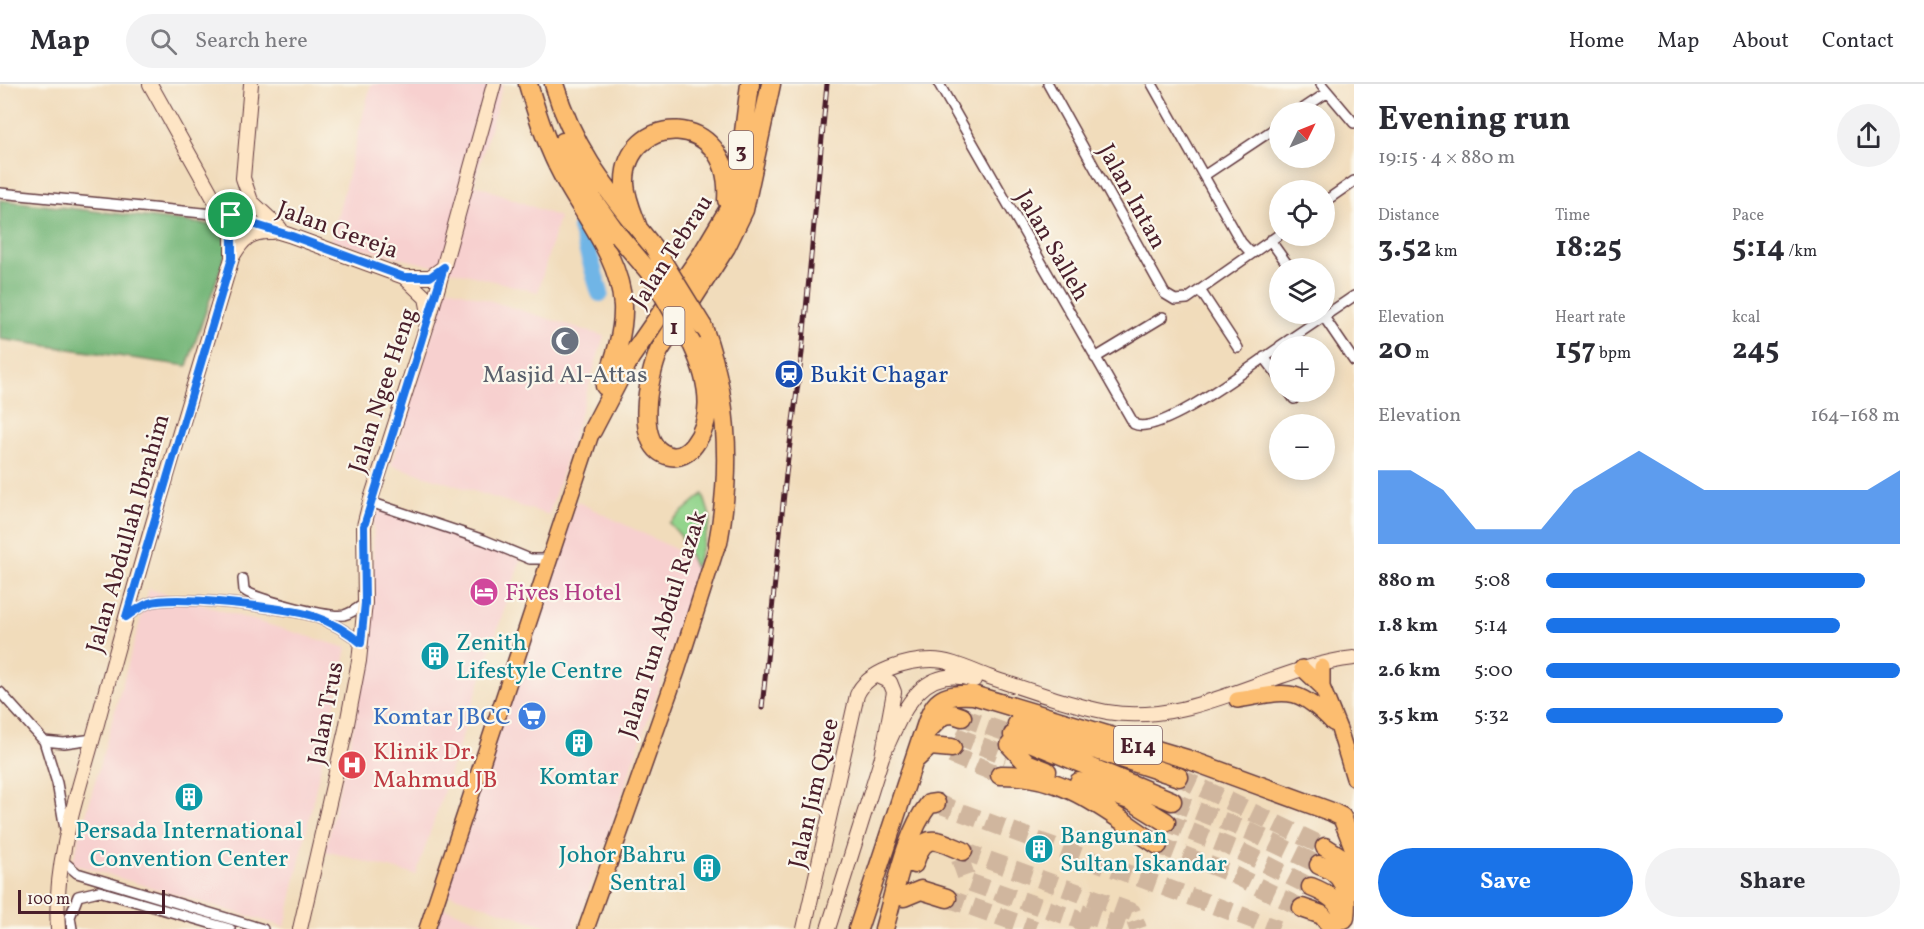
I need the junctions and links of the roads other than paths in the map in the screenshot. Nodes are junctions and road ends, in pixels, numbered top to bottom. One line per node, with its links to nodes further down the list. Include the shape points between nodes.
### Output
1 (150, 84): 23 (street, Jalan Abdullah Ibrahim)
2 (251, 84): 25 (street, via 243,178 246,190 261,213)
3 (494, 84): 29 (street, Jalan Ngee Heng)
4 (528, 84): 33 (highway, via 561,172 609,253)
5 (540, 84): 39 (highway, Jalan Tebrau / 1, bridge, via 573,164 593,200 651,273 692,344 705,376 707,419 690,449 677,457 659,451 651,440 645,409 652,368)
6 (554, 84): 24 (highway, Jalan Tun Abdul Razak / 1, via 583,156)
7 (750, 84): 22 (highway, Jalan Tebrau / 3, via 736,191)
8 (771, 84): 17 (highway, Jalan Tebrau / 3)
9 (939, 84): 45 (street, Jalan Salleh)
10 (1048, 84): 31 (street, Jalan Intan, via 1165,294 1181,300)
11 (1152, 84): 18 (street)
12 (1321, 84): 13 (street)
13 (1328, 92): 14 (street); 15 (street)
14 (1313, 102)
15 (1354, 123)
16 (1269, 132): 18 (street)
17 (760, 145): 39 (highway, Jalan Tebrau / 1, via 736,229)
18 (1205, 175): 27 (street, via 1241,242)
19 (1354, 181): 21 (street)
20 (0, 193): 23 (street)
21 (1335, 194)
22 (726, 214): 24 (highway, via 726,173 719,154 693,133 662,131 647,138 628,166 625,183); 40 (highway, Jalan Tebrau / 3)
23 (223, 215): 25 (street, Jalan Gereja); 28 (street, Jalan Abdullah Ibrahim, via 232,235)
24 (638, 228): 50 (highway, Jalan Tun Abdul Razak / 1, bridge, via 703,327 721,385 726,412 727,491)
25 (289, 235): 28 (street, Jalan Abdullah Ibrahim, via 259,231 242,242); 30 (street, Jalan Gereja)
26 (1269, 241): 27 (street, Jalan Intan)
27 (1251, 253): 31 (street, Jalan Intan)
28 (232, 258): 54 (street, Jalan Abdullah Ibrahim)
29 (444, 267): 30 (street, Jalan Gereja, via 430,277); 35 (street, Jalan Ngee Heng)
30 (404, 277): 35 (street, Jalan Gereja, via 426,298)
31 (1200, 290): 42 (street)
32 (1354, 296): 34 (street)
33 (623, 304): 40 (highway, via 637,332); 48 (highway, via 617,351)
34 (1335, 309)
35 (430, 316): 49 (street, Jalan Ngee Heng)
36 (1162, 317): 45 (street)
37 (1314, 324): 41 (street)
38 (1329, 324): 46 (street)
39 (675, 325): 40 (highway, via 661,336)
40 (644, 336): 48 (highway, Jalan Tebrau / 3)
41 (1296, 336)
42 (1239, 348)
43 (1269, 354): 44 (street)
44 (1264, 357): 45 (street, Jalan Salleh, via 1168,419 1146,427 1134,423); 47 (street)
45 (1095, 358)
46 (1354, 361)
47 (1269, 364)
48 (592, 431): 51 (main road)
49 (370, 502): 51 (street, via 530,559); 53 (street, Jalan Trus, via 364,526)
50 (718, 543): 100 (main road, Jalan Tun Abdul Razak / 1)
51 (549, 559): 99 (main road)
52 (243, 579): 53 (street, via 244,590 261,599 338,615 351,613)
53 (365, 603): 55 (street, Jalan Trus)
54 (126, 617): 55 (street, via 150,603 173,599 268,608 313,616 346,630); 69 (street, Jalan Abdullah Ibrahim)
55 (361, 643): 94 (street, Jalan Trus, via 346,729)
56 (1354, 658): 60 (street, via 1321,662)
57 (934, 660): 60 (street, via 1070,703 1129,714 1186,707); 61 (street, via 908,663); 62 (street, via 925,666)
58 (1354, 664): 59 (street)
59 (1322, 667): 60 (street); 63 (main road)
60 (1304, 671): 63 (main road); 65 (street)
61 (877, 676): 73 (street, via 890,682 894,692); 101 (street, Jalan Jim Quee, via 864,683 856,698)
62 (932, 681): 65 (street, via 962,676 1065,710 1124,720 1164,719); 73 (street, via 912,699)
63 (1322, 687): 67 (main road)
64 (0, 692): 70 (street)
65 (1237, 700): 67 (main road, via 1277,693 1298,694)
66 (928, 717): 68 (highway, via 946,704); 72 (highway, E14); 83 (highway, E14, via 933,707 952,693 974,695 1187,759 1342,818)
67 (1339, 729): 76 (main road)
68 (958, 732): 72 (highway, E14, via 930,753); 72 (highway, E14, via 939,724)
69 (93, 739): 70 (street); 80 (street, Jalan Abdullah Ibrahim)
70 (44, 741): 80 (street)
71 (1008, 750): 74 (highway, E14); 75 (highway, E14); 77 (highway, E14, via 1033,744)
72 (916, 753): 103 (highway, E14)
73 (882, 757): 102 (street, Jalan Jim Quee)
74 (1025, 769): 79 (highway, E14, via 1131,801); 81 (highway, E14, via 1084,795)
75 (1179, 777)
76 (1354, 778)
77 (1172, 801)
78 (936, 802): 104 (highway, via 924,810 910,842)
79 (1166, 822)
80 (67, 837): 85 (street, Jalan Abdullah Ibrahim)
81 (1158, 845)
82 (1325, 847): 87 (highway)
83 (1354, 848)
84 (961, 855): 90 (highway, via 934,841 925,842 920,846)
85 (63, 861): 95 (street, Jalan Abdullah Ibrahim); 98 (street, via 77,873)
86 (1319, 865): 89 (highway, via 1340,877)
87 (1353, 866): 89 (highway)
88 (1311, 887): 93 (highway, via 1328,893 1336,901)
89 (1347, 898): 93 (highway)
90 (903, 899): 91 (highway, via 918,896); 105 (highway)
91 (946, 901)
92 (1302, 908): 93 (highway)
93 (1340, 925)
94 (299, 928)
95 (58, 929)
96 (72, 929): 97 (street, via 70,917 78,896 99,891)
97 (230, 929)
98 (263, 929)
99 (427, 929)
100 (586, 929)
101 (804, 929)
102 (828, 929)
103 (858, 929)
104 (884, 929)
105 (894, 929)

